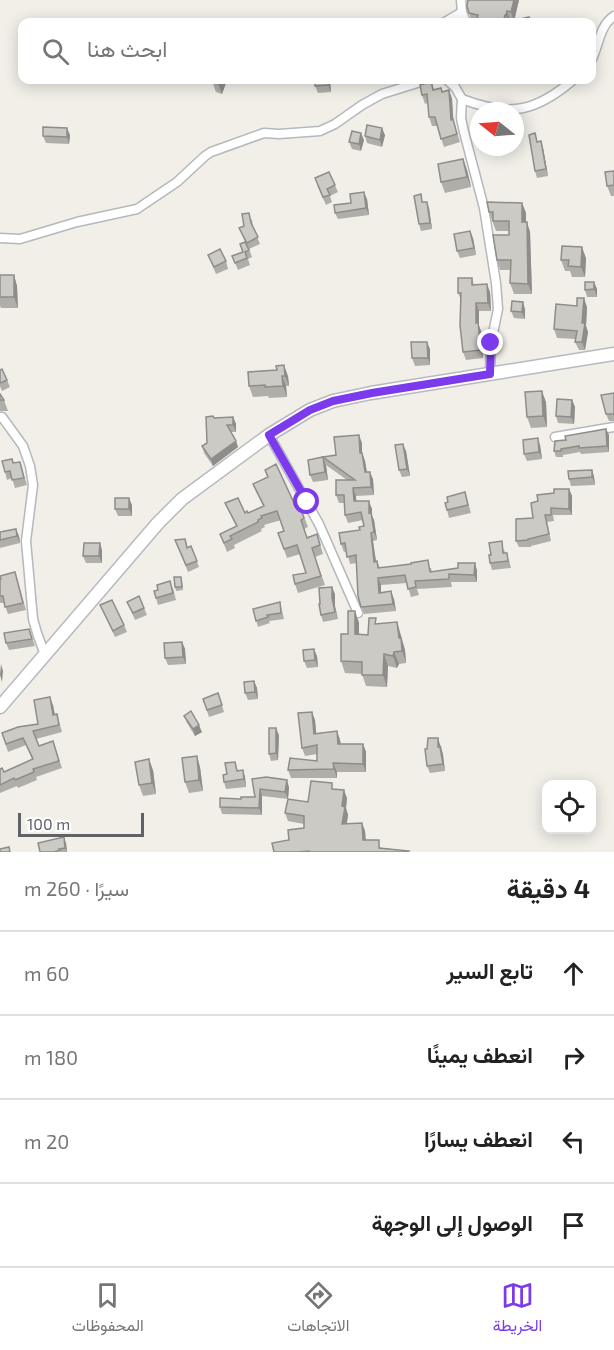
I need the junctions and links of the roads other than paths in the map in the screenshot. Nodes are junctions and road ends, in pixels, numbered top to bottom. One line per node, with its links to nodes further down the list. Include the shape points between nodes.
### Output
1 (461, 0): 2 (street)
2 (462, 12): 4 (street); 5 (street)
3 (614, 16): 6 (street, via 602,30)
4 (452, 18)
5 (464, 18)
6 (596, 49)
7 (414, 84): 11 (street, via 382,94 320,131 264,133 211,152 177,182 137,209 20,239)
8 (452, 84): 10 (street)
9 (568, 84): 10 (street, via 524,108 473,104)
10 (462, 99): 13 (street, via 461,118 484,208 496,283 498,309)
11 (0, 238)
12 (614, 354): 13 (main road)
13 (490, 374): 16 (main road, via 333,401)
14 (0, 417): 19 (street, via 22,446 30,466 33,485 26,541 33,619)
15 (614, 427): 17 (street)
16 (269, 435): 18 (street, via 319,524); 19 (main road, via 182,499)
17 (555, 436)
18 (358, 613)
19 (45, 655): 20 (main road)
20 (3, 701)

